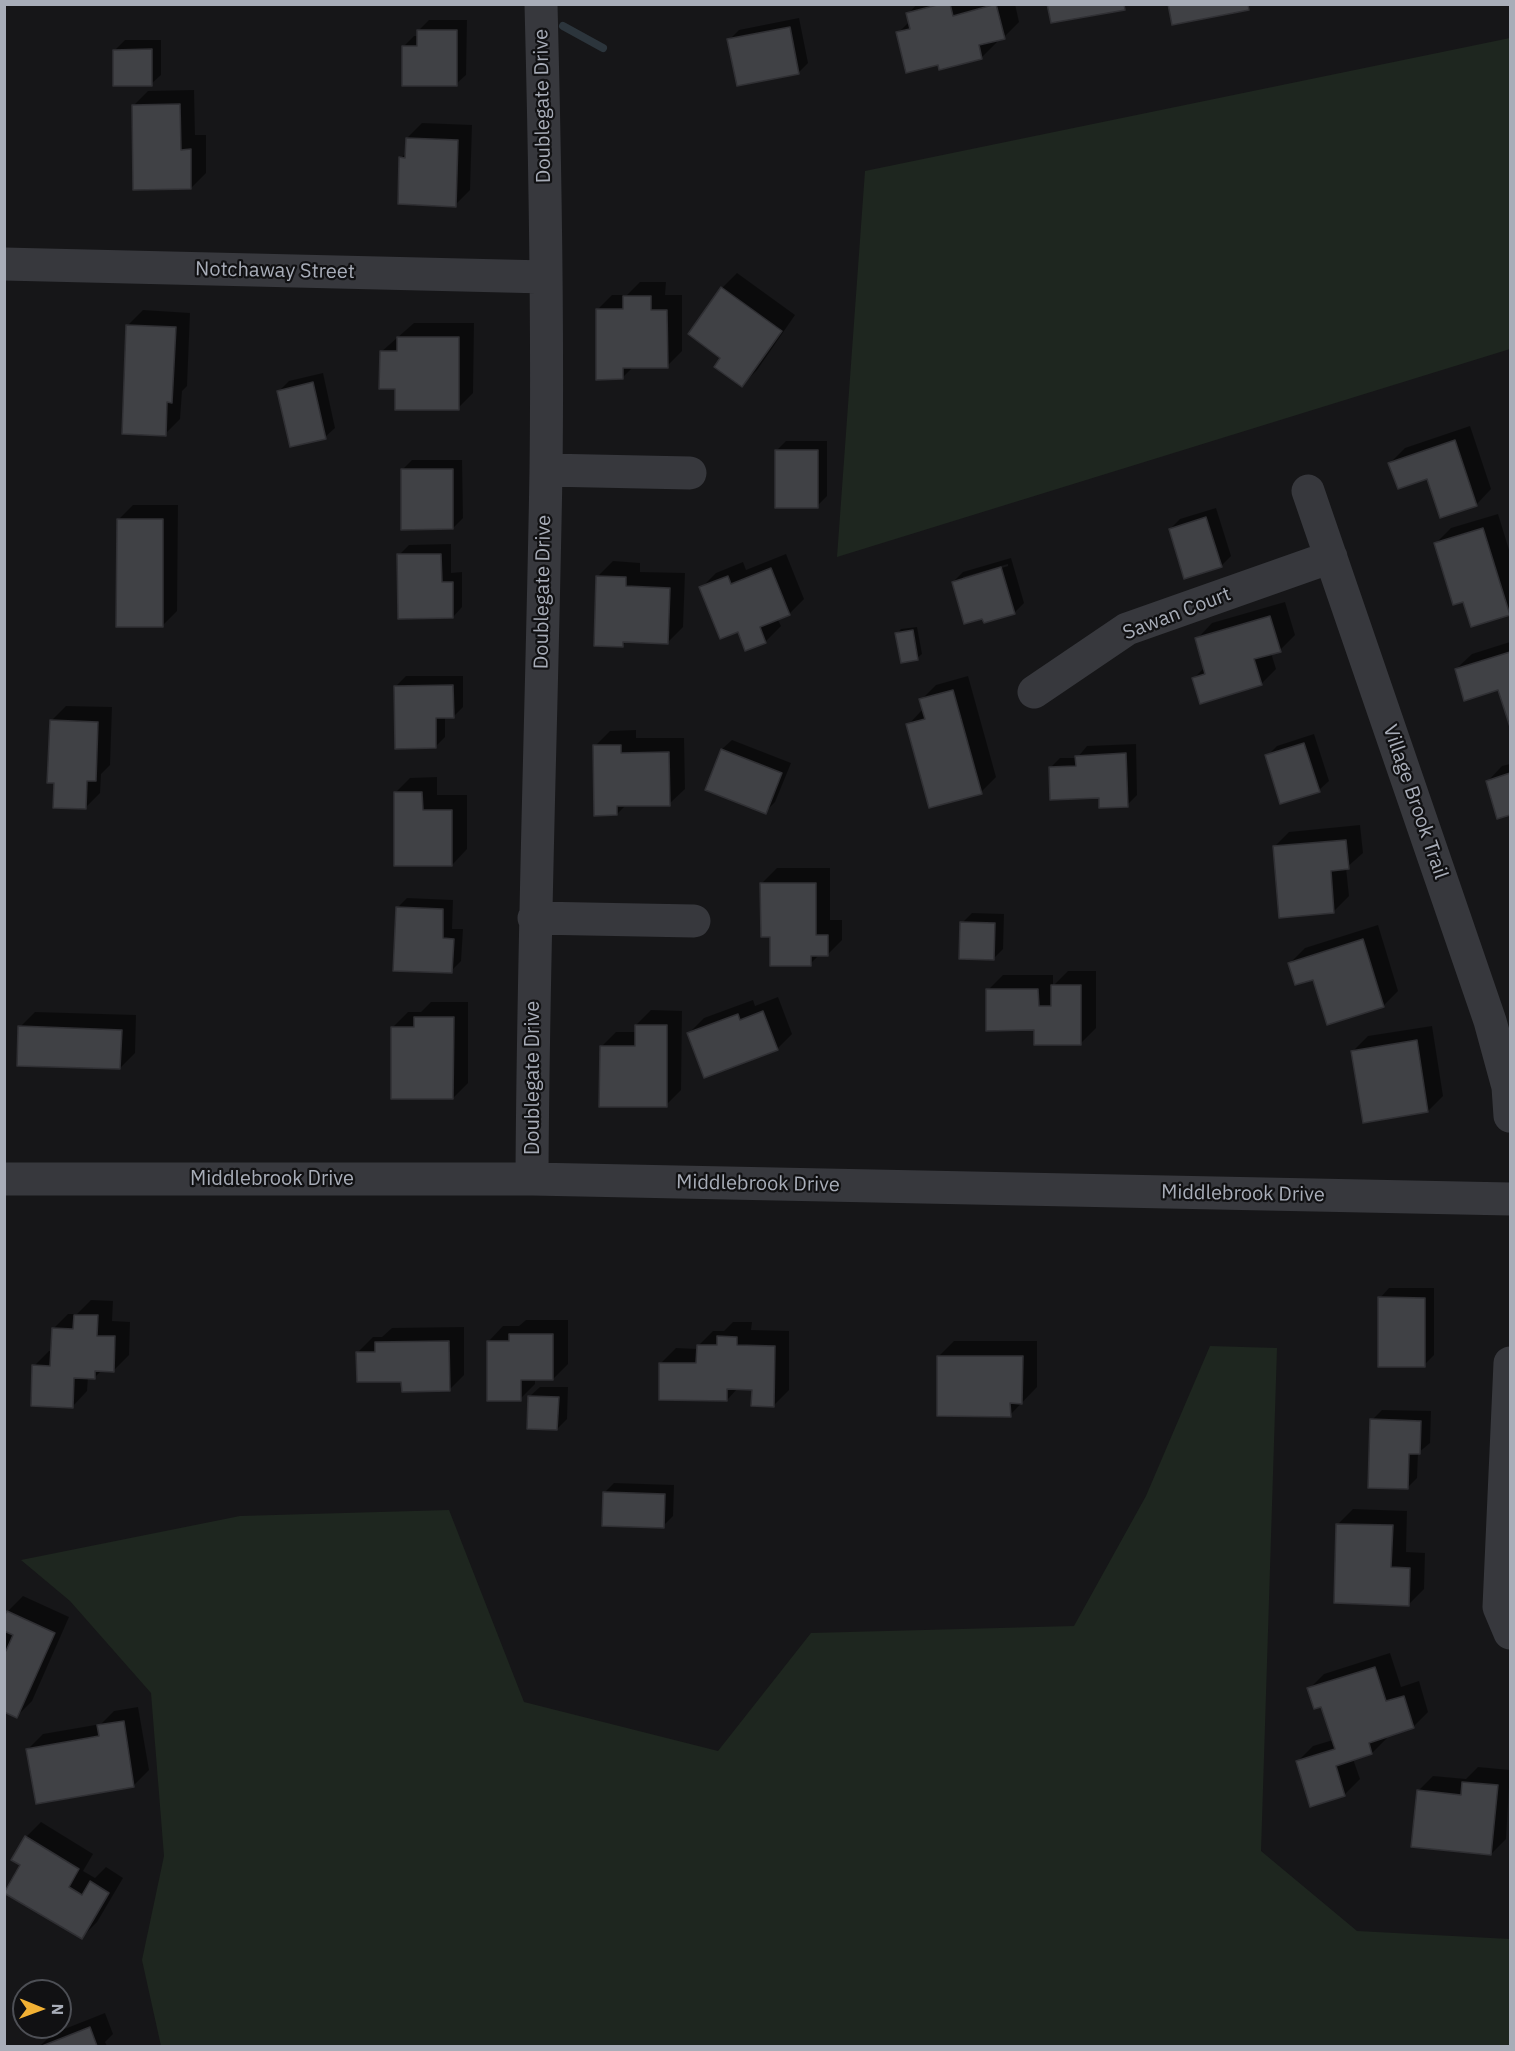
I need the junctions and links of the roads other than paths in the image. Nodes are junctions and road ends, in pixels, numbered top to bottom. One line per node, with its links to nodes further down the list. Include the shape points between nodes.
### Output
1 (541, 4): 3 (street, Doublegate Drive)
2 (4, 264): 3 (street, Notchaway Street)
3 (546, 277): 4 (street, Doublegate Drive)
4 (546, 470): 5 (street); 9 (street, Doublegate Drive)
5 (690, 473)
6 (1308, 491): 7 (street, Village Brook Trail)
7 (1331, 557): 8 (street, Sawan Court, via 1126,629); 11 (street, Village Brook Trail, via 1490,1021 1508,1087)
8 (1034, 692)
9 (534, 918): 10 (street); 13 (street, Doublegate Drive)
10 (694, 921)
11 (1510, 1116)
12 (4, 1179): 13 (street, Middlebrook Drive)
13 (532, 1179): 14 (street, Middlebrook Drive)
14 (1510, 1199)
15 (1510, 1363): 16 (street, via 1498,1607)
16 (1510, 1633)

